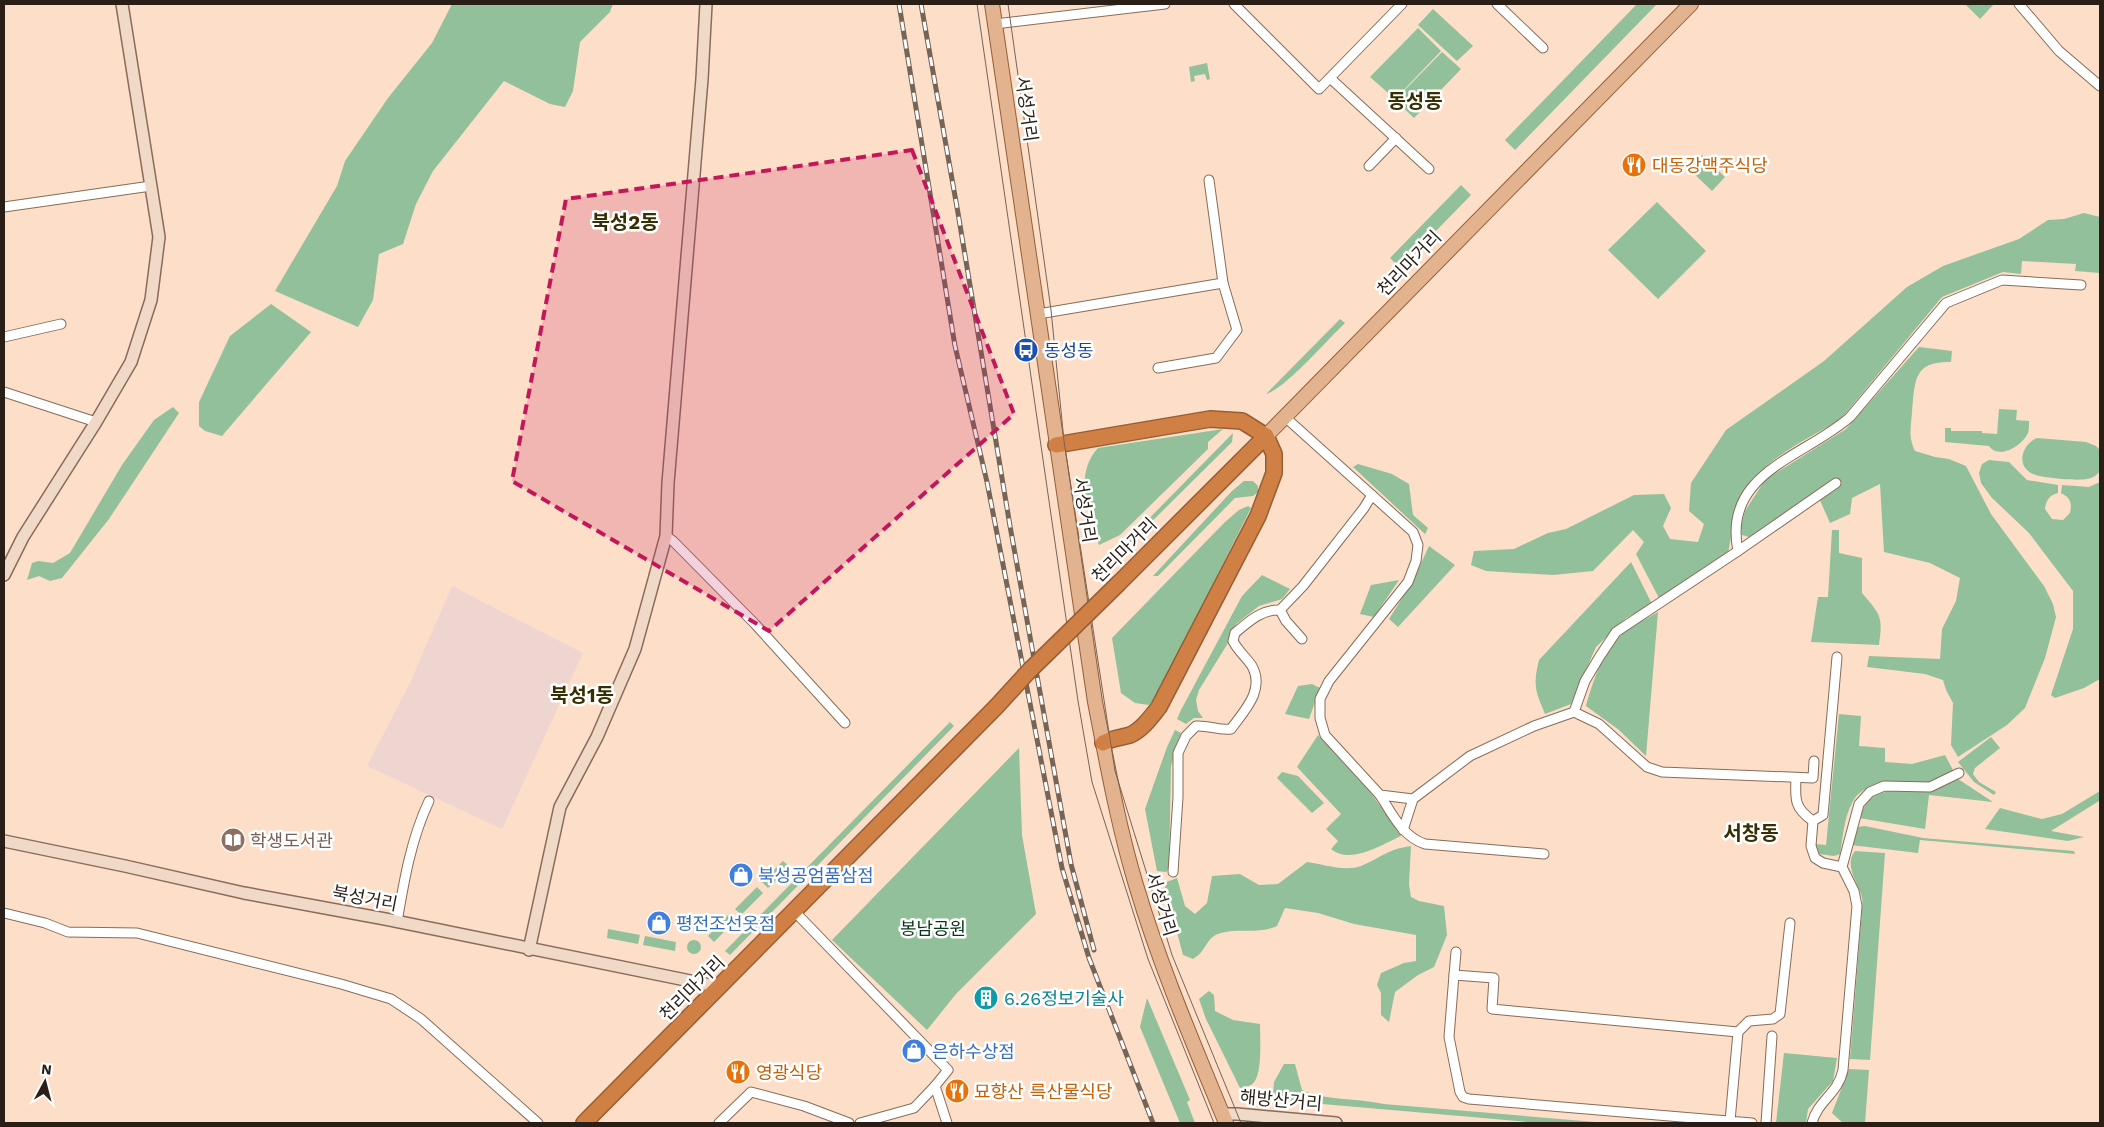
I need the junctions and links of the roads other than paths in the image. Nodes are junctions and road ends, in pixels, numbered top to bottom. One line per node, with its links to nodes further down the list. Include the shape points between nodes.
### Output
1 (122, 4): 18 (street)
2 (706, 4): 33 (street)
3 (992, 4): 10 (main road, 서성거리)
4 (1164, 4): 10 (street)
5 (1234, 4): 12 (street, via 1319,89)
6 (1402, 4): 12 (street)
7 (1497, 4): 11 (street)
8 (1691, 4): 27 (main road, 천리마거리)
9 (2019, 4): 13 (street, via 2059,51)
10 (995, 24): 22 (main road, 서성거리)
11 (1543, 48)
12 (1330, 78): 14 (street)
13 (2100, 86)
14 (1396, 138): 15 (street); 16 (street)
15 (1369, 166)
16 (1429, 168)
17 (1209, 180): 20 (street)
18 (151, 186): 19 (street); 28 (street, via 159,237 151,300 132,362)
19 (4, 207)
20 (1223, 283): 22 (street); 25 (street, via 1237,330 1221,352 1216,358)
21 (2081, 285): 34 (street, via 2002,280 1946,303 1850,417 1773,466 1753,485 1740,510 1735,535)
22 (1038, 314): 30 (main road, 서성거리)
23 (61, 324): 24 (street)
24 (4, 337)
25 (1158, 368)
26 (4, 392): 28 (street)
27 (1285, 417): 29 (main road, 천리마거리); 32 (street)
28 (96, 422): 35 (street, via 23,537)
29 (1266, 436): 30 (highway, via 1242,421 1210,419); 41 (highway, via 1274,454 1274,473 1258,516 1166,694 1140,728); 54 (highway, 천리마거리, bridge, via 1029,670)
30 (1056, 445): 41 (main road, 서성거리)
31 (1836, 483): 34 (street)
32 (1372, 494): 36 (street, via 1303,586); 45 (street, via 1413,532 1418,545 1416,561 1408,582 1329,681 1320,699 1320,718 1325,735)
33 (666, 536): 40 (street, via 755,624); 58 (street, via 635,648 597,737 560,807)
34 (1738, 551): 39 (street, via 1616,632 1585,682)
35 (4, 575)
36 (1280, 610): 37 (street); 53 (street, via 1271,609 1263,613 1235,633 1233,641 1252,666 1257,681 1248,705 1231,729 1221,731 1196,726 1186,736 1178,754)
37 (1302, 639)
38 (1837, 657): 48 (street, via 1823,815)
39 (1574, 712): 44 (street, via 1599,724 1647,767 1662,772); 46 (street, via 1534,726 1470,756)
40 (845, 723)
41 (1103, 743): 65 (main road, 서성거리, via 1124,842 1159,957)
42 (1814, 761): 44 (street, via 1813,778)
43 (1959, 772): 52 (street, via 1930,787 1884,786 1870,792 1859,804)
44 (1796, 778): 48 (street, via 1796,801 1802,813)
45 (1380, 796): 46 (street); 49 (street)
46 (1413, 799): 49 (street)
47 (429, 800): 56 (street, via 410,855)
48 (1813, 821): 52 (street, via 1811,846 1814,858)
49 (1403, 830): 51 (street, via 1410,838 1425,844)
50 (4, 840): 56 (street, 북성거리, via 244,893)
51 (1544, 854)
52 (1842, 867): 77 (street, via 1854,891 1857,906 1844,1070 1842,1080 1815,1112)
53 (1173, 872)
54 (795, 912): 61 (highway, 천리마거리); 64 (street, via 948,1070)
55 (4, 913): 68 (street, via 45,922 68,932 137,933 391,999 421,1018)
56 (397, 922): 58 (street, 북성거리)
57 (1790, 923): 62 (street, via 1780,1014 1749,1021)
58 (530, 950): 61 (street, 북성거리)
59 (1456, 952): 60 (street)
60 (1454, 975): 62 (street, via 1494,978 1492,1009); 66 (street, via 1449,1037 1463,1097)
61 (720, 987): 69 (highway, 천리마거리)
62 (1738, 1032): 67 (street)
63 (1772, 1036): 76 (street)
64 (935, 1086): 72 (street, via 914,1108); 73 (street)
65 (1224, 1119): 74 (street, 해방산거리, via 1237,1114)
66 (1658, 1119): 67 (street)
67 (1730, 1120): 75 (street)
68 (538, 1123)
69 (584, 1123)
70 (719, 1123): 71 (street, via 751,1092 804,1106)
71 (849, 1123)
72 (860, 1123)
73 (947, 1123)
74 (1336, 1123)
75 (1752, 1123)
76 (1766, 1123)
77 (1812, 1123)

